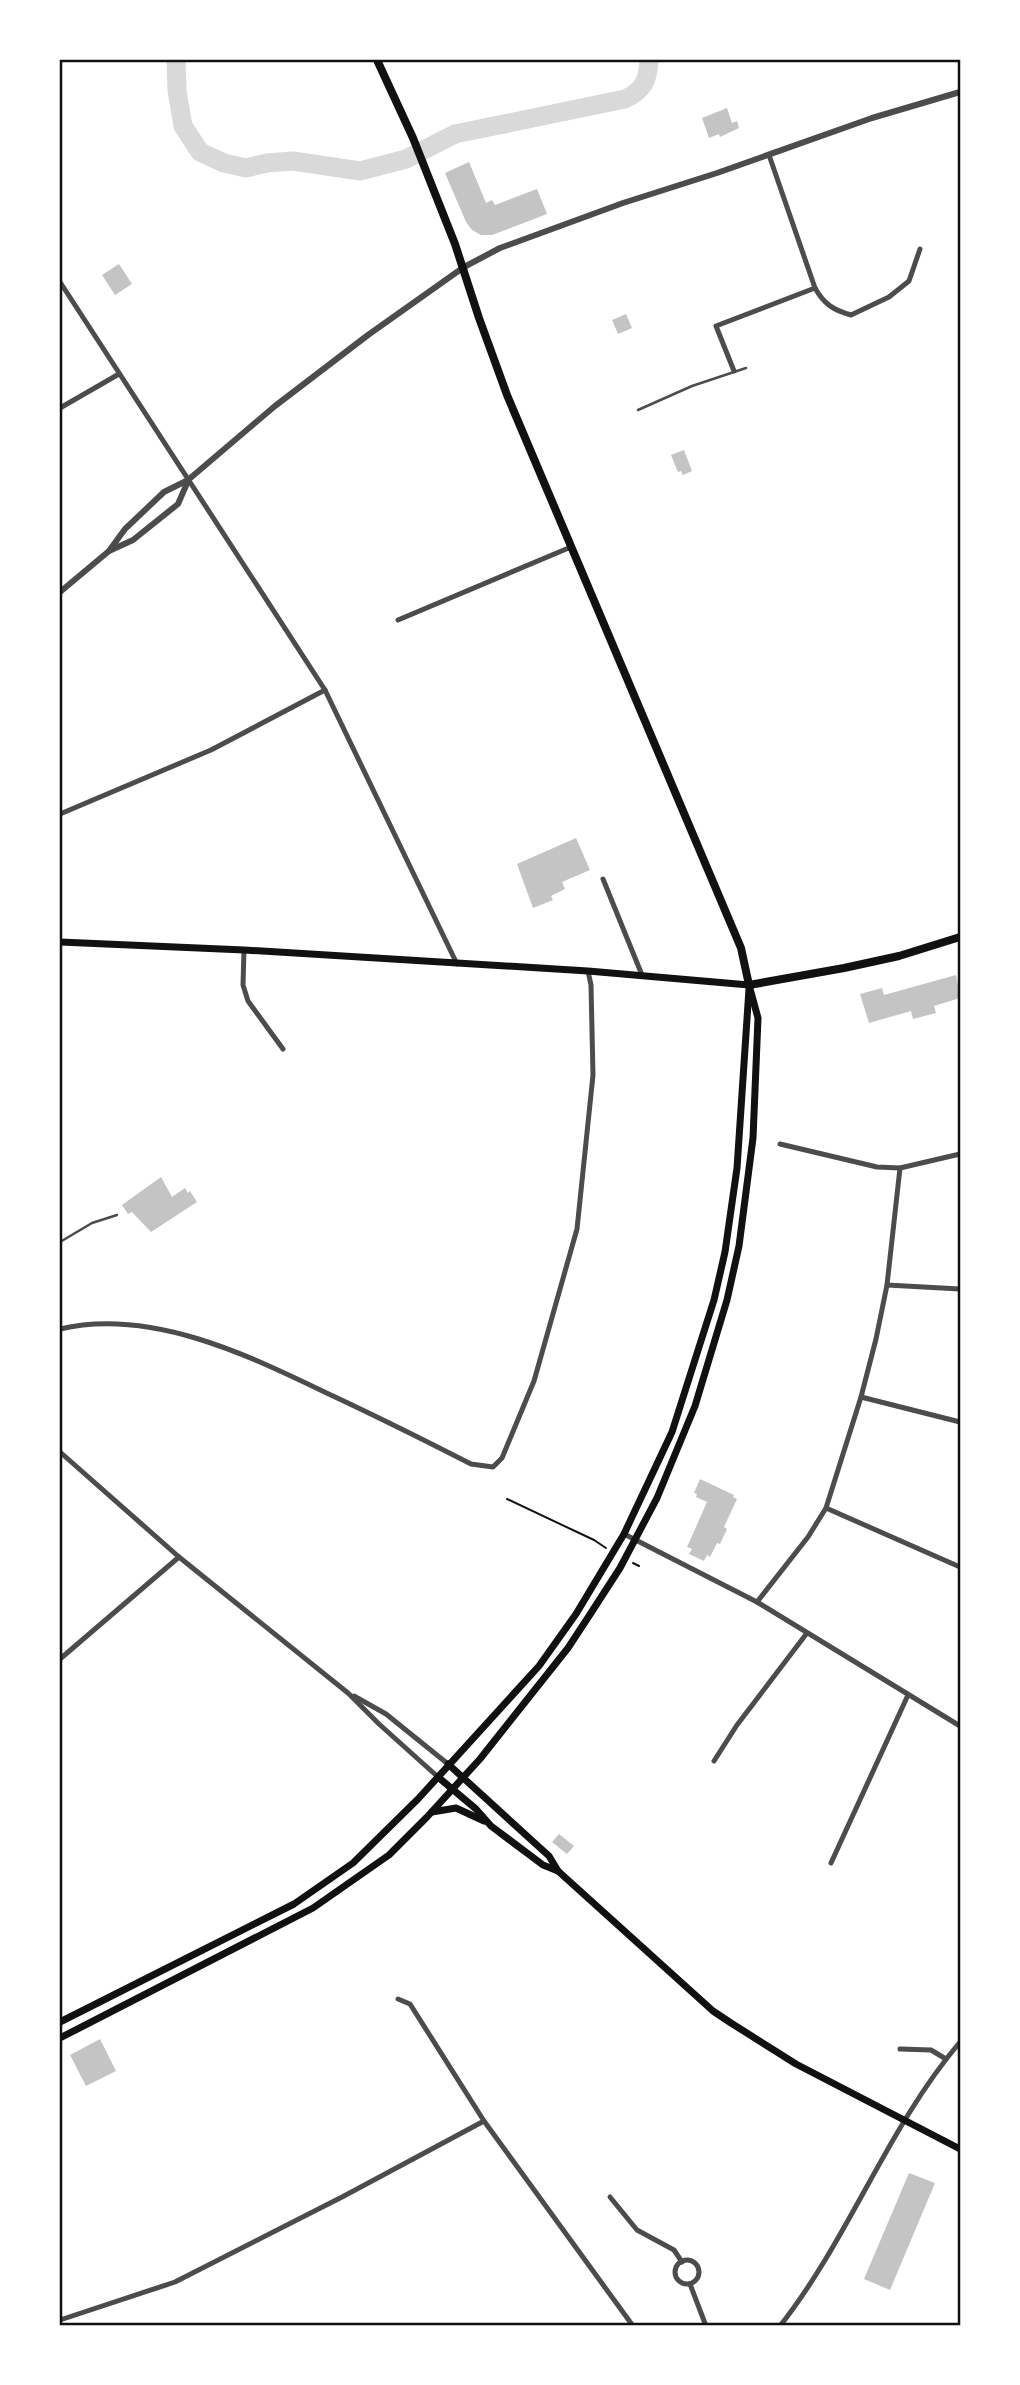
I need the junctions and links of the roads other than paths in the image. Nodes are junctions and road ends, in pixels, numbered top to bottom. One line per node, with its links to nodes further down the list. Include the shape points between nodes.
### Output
1 (377, 60): 5 (main road)
2 (961, 92): 3 (street)
3 (769, 155): 5 (street, via 558,226); 7 (street)
4 (920, 249): 7 (street, via 909,281 889,297 851,315 822,302)
5 (464, 267): 13 (street, via 275,405); 14 (main road, via 507,395)
6 (60, 282): 10 (street)
7 (815, 288): 9 (street, via 716,326)
8 (746, 368): 9 (lane)
9 (734, 371): 12 (lane)
10 (119, 373): 11 (street); 13 (street)
11 (60, 408)
12 (638, 410)
13 (188, 480): 15 (street, via 164,492); 15 (street, via 178,504 133,540); 18 (street)
14 (571, 547): 17 (street); 27 (main road, via 741,948)
15 (109, 551): 16 (street)
16 (60, 592)
17 (398, 620)
18 (325, 690): 19 (street, via 211,750); 24 (street)
19 (60, 814)
20 (603, 879): 26 (street)
21 (961, 937): 27 (main road, via 899,956)
22 (60, 942): 23 (main road)
23 (244, 950): 24 (main road); 28 (street, via 243,985 248,1001)
24 (457, 964): 25 (main road)
25 (587, 971): 26 (main road); 36 (street, via 593,1074 577,1229 534,1381 502,1458 493,1466 471,1464 252,1358 211,1343 158,1329 108,1323)
26 (642, 975): 27 (main road)
27 (749, 985): 41 (main road, via 737,1168 725,1252 684,1400); 42 (main road, via 758,1025 752,1149 739,1246 695,1406)
28 (283, 1049)
29 (780, 1144): 31 (street, via 877,1167)
30 (961, 1154): 31 (street)
31 (900, 1168): 34 (street)
32 (117, 1215): 33 (lane)
33 (60, 1242)
34 (887, 1285): 35 (street); 37 (street)
35 (961, 1289)
36 (60, 1329)
37 (861, 1397): 38 (street); 40 (street)
38 (961, 1422)
39 (60, 1452): 43 (street)
40 (826, 1508): 44 (street); 45 (street)
41 (624, 1534): 42 (street); 52 (main road, via 539,1666)
42 (635, 1540): 45 (street); 54 (main road, via 568,1648)
43 (179, 1557): 47 (street); 48 (street)
44 (961, 1567)
45 (757, 1602): 46 (street)
46 (807, 1633): 49 (street); 51 (street)
47 (60, 1659)
48 (348, 1693): 52 (street, via 386,1714); 53 (street)
49 (908, 1695): 50 (street); 58 (street)
50 (961, 1726)
51 (714, 1761)
52 (448, 1764): 53 (main road); 54 (main road)
53 (438, 1777): 55 (main road); 61 (main road, via 353,1863 309,1895)
54 (463, 1777): 55 (main road); 59 (main road, via 549,1856)
55 (452, 1790): 56 (main road); 57 (main road)
56 (432, 1812): 57 (main road, via 456,1808); 62 (main road, via 389,1854 313,1908)
57 (491, 1826): 59 (main road)
58 (831, 1863)
59 (558, 1871): 66 (main road, via 713,2011 780,2055)
60 (398, 1999): 67 (street, via 410,2004)
61 (60, 2022)
62 (60, 2038)
63 (961, 2042): 65 (street)
64 (900, 2049): 65 (street, via 931,2050)
65 (946, 2059): 66 (street)
66 (904, 2120): 68 (main road); 75 (street, via 826,2258)
67 (484, 2121): 72 (street, via 175,2282); 73 (street)
68 (961, 2149)
69 (610, 2197): 70 (street, via 636,2230 674,2250)
70 (682, 2262): 71 (street, via 676,2267 676,2276); 71 (street, via 698,2267 697,2279)
71 (690, 2284): 74 (street)
72 (60, 2320)
73 (632, 2326)
74 (706, 2326)
75 (780, 2326)

